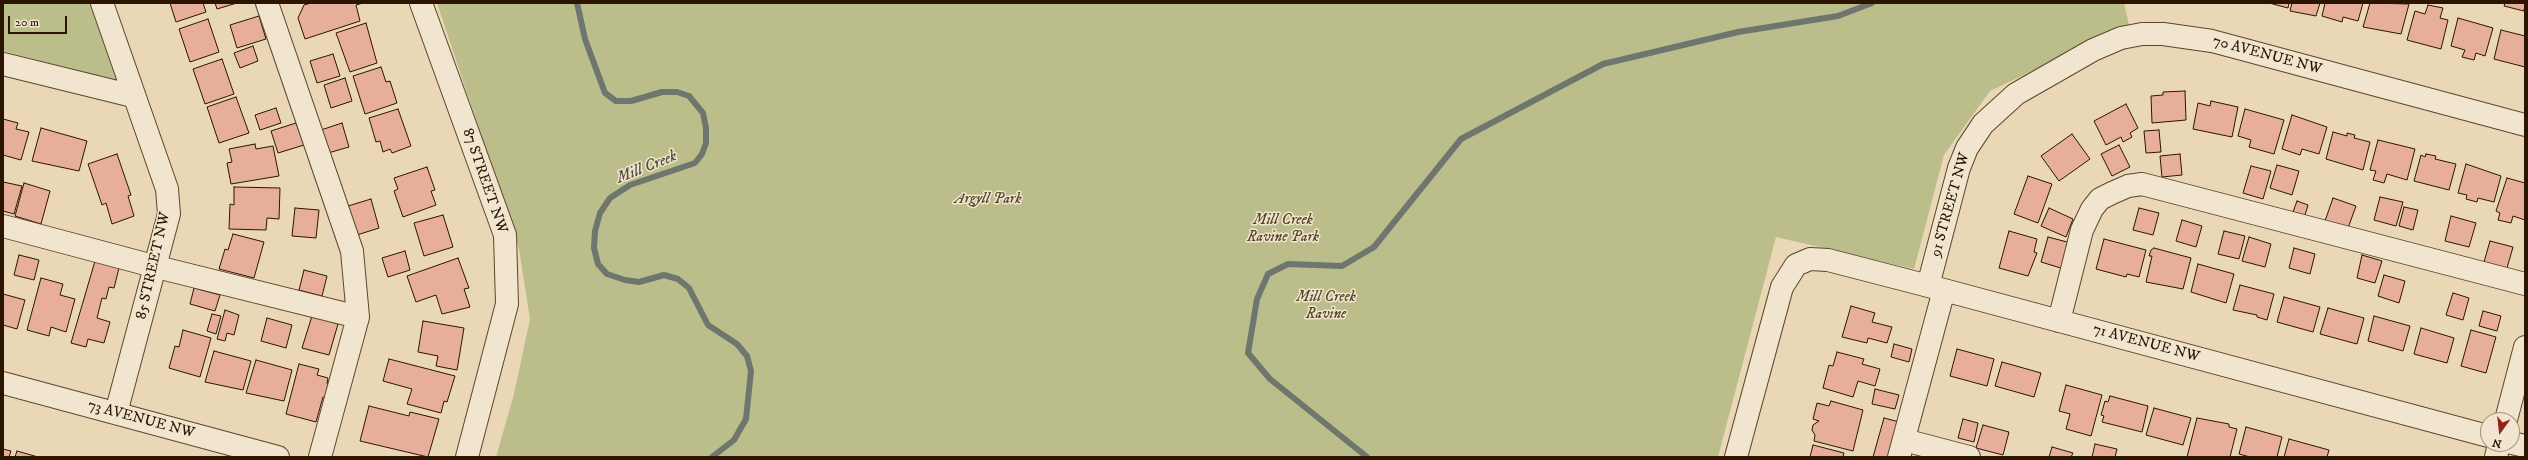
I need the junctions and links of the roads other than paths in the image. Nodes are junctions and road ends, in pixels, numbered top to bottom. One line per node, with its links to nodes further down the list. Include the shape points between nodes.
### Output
1 (102, 3): 6 (street, 85 STREET NW)
2 (267, 3): 12 (street, via 352,251)
3 (420, 3): 22 (street, 87 STREET NW, via 505,235 507,304)
4 (3, 64): 6 (street)
5 (2016, 94): 7 (street, 70 AVENUE NW, via 2110,42 2142,34 2179,35 2212,41); 11 (street, 91 STREET NW, via 1983,124 1967,148 1956,180)
6 (133, 96): 9 (street, 85 STREET NW, via 168,196 169,214)
7 (2525, 125)
8 (3, 226): 9 (street)
9 (157, 267): 12 (street); 17 (street, 85 STREET NW)
10 (2525, 284): 13 (street, via 2142,184 2128,186 2112,193 2092,208 2082,230)
11 (1936, 288): 13 (street, 71 AVENUE NW); 19 (street, 91 STREET NW); 23 (street, 71 AVENUE NW, via 1824,259 1802,261 1790,271 1782,287)
12 (358, 317): 21 (street)
13 (2059, 321): 18 (street, 71 AVENUE NW)
14 (2525, 347): 16 (street)
15 (3, 383): 17 (street, 73 AVENUE NW)
16 (2508, 412)
17 (116, 413): 20 (street, 73 AVENUE NW)
18 (2480, 434)
19 (1902, 448): 24 (street)
20 (278, 457)
21 (320, 457)
22 (467, 457)
23 (1736, 457)
24 (1969, 457)

